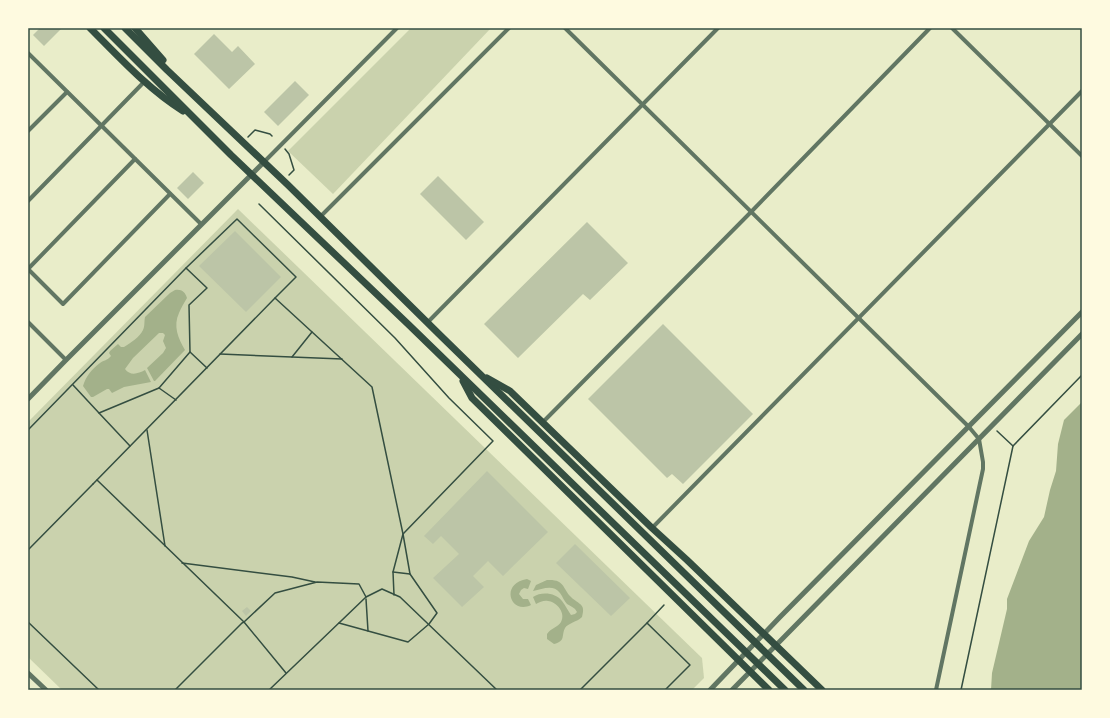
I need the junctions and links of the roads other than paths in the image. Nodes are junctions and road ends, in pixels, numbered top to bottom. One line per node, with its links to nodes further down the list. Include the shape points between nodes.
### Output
1 (90, 28): 15 (highway)
2 (104, 28): 19 (highway)
3 (125, 28): 14 (highway)
4 (135, 28): 14 (highway)
5 (397, 28): 25 (street)
6 (508, 28): 30 (street)
7 (565, 28): 18 (street)
8 (718, 28): 18 (street)
9 (930, 28): 29 (street)
10 (952, 28): 20 (street)
11 (28, 54): 12 (street)
12 (32, 57): 13 (street); 17 (street)
13 (28, 61)
14 (174, 76): 25 (highway)
15 (144, 82): 19 (highway); 21 (street)
16 (1082, 91): 20 (street)
17 (67, 92): 21 (street); 22 (street)
18 (643, 105): 29 (street); 36 (street)
19 (193, 118): 26 (highway)
20 (1049, 124): 23 (street); 34 (street)
21 (101, 126): 24 (street); 28 (street)
22 (28, 131)
23 (1082, 156)
24 (135, 160): 27 (street); 32 (street)
25 (264, 162): 26 (street); 30 (highway)
26 (252, 175): 31 (street); 40 (highway)
27 (170, 194): 31 (street); 32 (street, via 63,304)
28 (28, 202)
29 (751, 212): 34 (street); 42 (street)
30 (320, 217): 36 (highway)
31 (201, 224): 38 (street)
32 (28, 269)
33 (1082, 312): 43 (street)
34 (859, 318): 43 (street); 45 (street)
35 (28, 322): 38 (street)
36 (427, 323): 39 (highway)
37 (1082, 334): 44 (street)
38 (66, 360): 41 (street)
39 (478, 372): 42 (highway, via 510,391); 56 (highway)
40 (460, 375): 48 (highway, via 472,398); 55 (highway)
41 (28, 399)
42 (543, 422): 45 (highway)
43 (969, 427): 44 (street); 46 (street)
44 (979, 439): 47 (street); 58 (street, via 983,469)
45 (652, 528): 46 (highway)
46 (763, 634): 47 (highway); 48 (street)
47 (776, 646): 49 (street); 57 (highway)
48 (738, 660): 49 (highway); 52 (street)
49 (750, 672): 53 (street); 54 (highway)
50 (28, 673): 51 (street)
51 (46, 690)
52 (710, 690)
53 (732, 690)
54 (769, 690)
55 (785, 690)
56 (804, 690)
57 (822, 690)
58 (936, 690)

